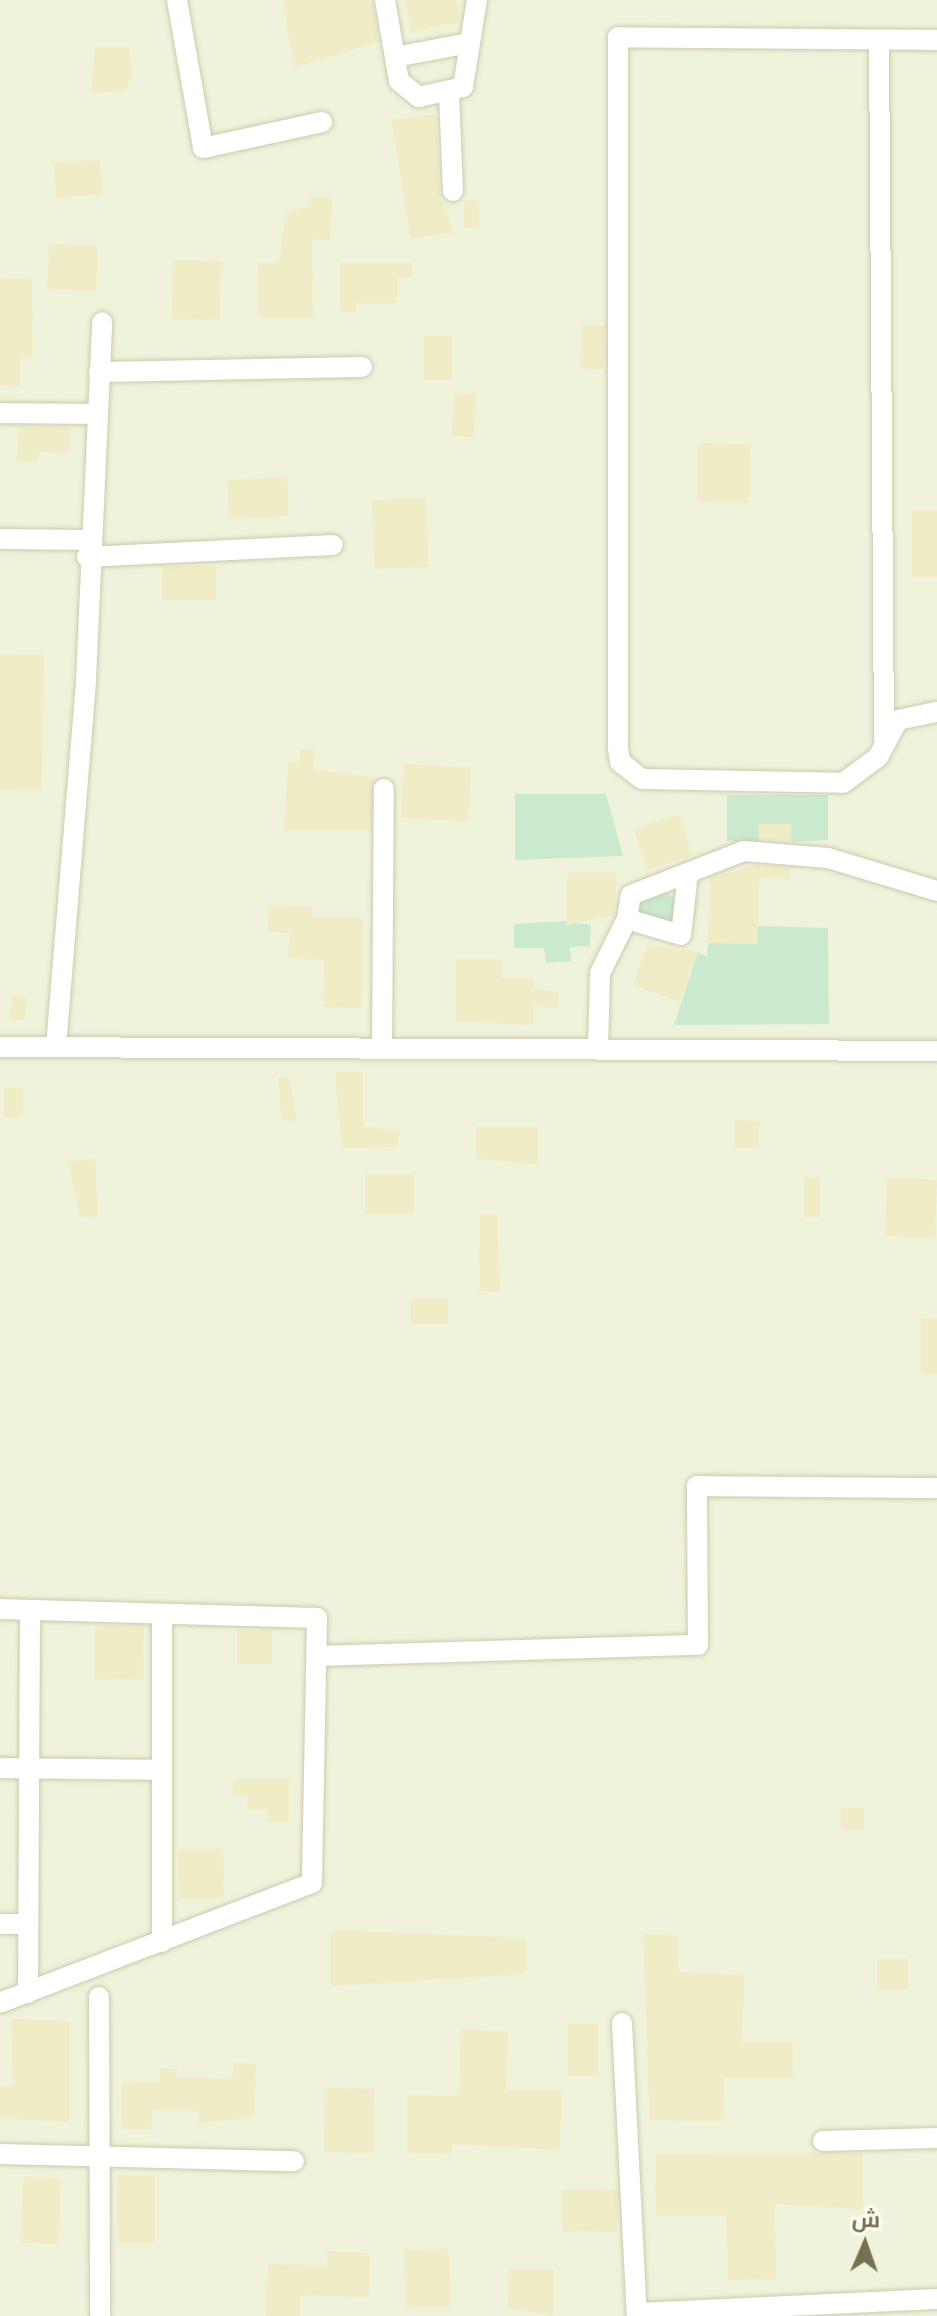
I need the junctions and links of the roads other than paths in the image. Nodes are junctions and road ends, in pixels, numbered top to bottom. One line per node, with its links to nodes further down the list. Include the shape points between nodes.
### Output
1 (177, 0): 9 (street, via 203,148)
2 (385, 0): 7 (street)
3 (477, 0): 6 (street)
4 (879, 40): 5 (street); 20 (street); 20 (street, via 617,40 618,748 620,762 642,779 843,783 878,757)
5 (937, 40)
6 (469, 43): 7 (street); 8 (street, via 466,82)
7 (395, 57): 8 (street, via 408,93)
8 (449, 93): 10 (street)
9 (322, 122)
10 (453, 191)
11 (102, 322): 13 (street)
12 (362, 367): 13 (street)
13 (99, 372): 15 (street)
14 (0, 413): 15 (street)
15 (97, 414): 18 (street)
16 (0, 539): 18 (street)
17 (333, 545): 18 (street)
18 (87, 549): 26 (street, via 86,680)
19 (937, 712): 20 (street, via 898,720)
20 (884, 739)
21 (384, 789): 27 (street)
22 (688, 873): 23 (street, via 744,851 828,858); 24 (street, via 631,895); 24 (street, via 681,935)
23 (937, 891)
24 (627, 919): 28 (street, via 600,973)
25 (0, 1047): 26 (street)
26 (56, 1047): 27 (street)
27 (382, 1049): 28 (street)
28 (598, 1050): 29 (street)
29 (937, 1051)
30 (937, 1488): 34 (street, via 697,1486 698,1645)
31 (0, 1609): 32 (street)
32 (30, 1610): 33 (street); 36 (street)
33 (162, 1614): 34 (street, via 317,1618); 37 (street)
34 (317, 1656): 40 (street, via 312,1883)
35 (0, 1768): 36 (street)
36 (29, 1768): 37 (street); 39 (street)
37 (162, 1770): 40 (street)
38 (0, 1924): 39 (street)
39 (28, 1924): 41 (street)
40 (162, 1942): 41 (street)
41 (28, 1993): 43 (street)
42 (99, 1997): 48 (street)
43 (0, 2003)
44 (622, 2023): 51 (street)
45 (937, 2138): 46 (street)
46 (823, 2141)
47 (0, 2154): 48 (street)
48 (99, 2154): 49 (street); 52 (street)
49 (294, 2161)
50 (937, 2299): 51 (street)
51 (637, 2314)
52 (100, 2316)

